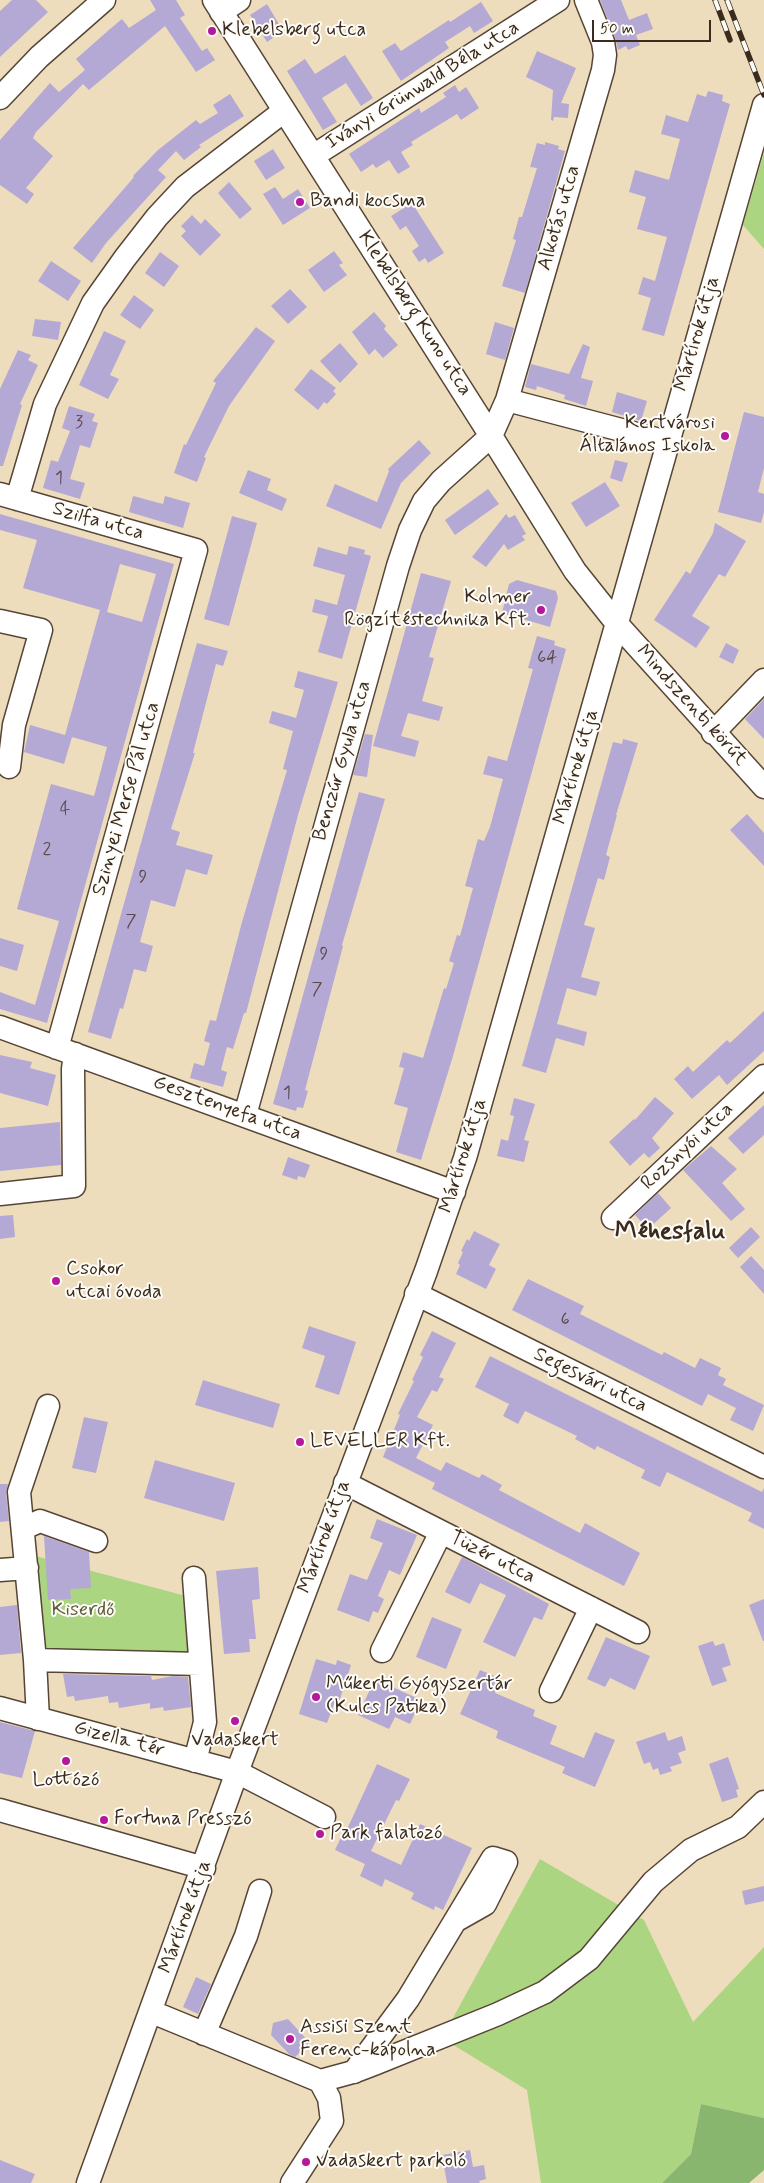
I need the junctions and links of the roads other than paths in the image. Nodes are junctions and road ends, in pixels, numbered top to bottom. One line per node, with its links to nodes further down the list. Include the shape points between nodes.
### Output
1 (104, 0): 5 (street, via 39,57)
2 (558, 0): 8 (street, Iványi Grünwald Béla utca)
3 (586, 0): 9 (street, Alkotás utca, via 603,42 603,70)
4 (225, 4): 7 (street, Klebelsberg Kuno utca)
5 (0, 97)
6 (764, 105): 11 (street, Mártírok útja)
7 (284, 111): 8 (street, Klebelsberg Kuno utca); 12 (street, via 185,187 125,258 93,303 46,404)
8 (313, 156): 10 (street, Klebelsberg Kuno utca)
9 (507, 400): 10 (street, Alkotás utca); 11 (street)
10 (492, 436): 15 (street, Klebelsberg Kuno utca, via 575,571); 24 (street, Benczúr Gyula utca, via 441,480 424,501 410,530)
11 (667, 442): 15 (street, Mártírok útja)
12 (9, 496): 13 (street, Szilfa utca)
13 (196, 550): 22 (street, Szinyei Merse Pál utca)
14 (0, 621): 17 (street, via 41,630)
15 (618, 625): 18 (street, Mindszenti körút); 25 (street, Mártírok útja)
16 (764, 680): 18 (street)
17 (10, 703): 19 (street, via 14,725)
18 (713, 733): 20 (street, Mindszenti körút)
19 (9, 767)
20 (764, 787)
21 (0, 1027): 22 (street, Gesztenyefa utca)
22 (66, 1051): 24 (street, Gesztenyefa utca); 26 (street, Szinyei Merse Pál utca, via 73,1069 74,1186)
23 (764, 1076): 27 (street, Rozsnyói utca)
24 (245, 1115): 25 (street, Gesztenyefa utca)
25 (454, 1192): 28 (street, Mártírok útja)
26 (0, 1194)
27 (612, 1218)
28 (416, 1294): 30 (street, Segesvári utca); 31 (street, Mártírok útja)
29 (48, 1406): 32 (street, via 19,1492)
30 (764, 1467)
31 (345, 1483): 33 (street, Tüzér utca); 47 (street, Mártírok útja)
32 (24, 1528): 34 (street, via 40,1521); 35 (street)
33 (441, 1532): 38 (street, Tüzér utca); 40 (street)
34 (96, 1541)
35 (27, 1568): 36 (street); 41 (street)
36 (0, 1570)
37 (194, 1578): 42 (street)
38 (591, 1608): 39 (street, Tüzér utca); 43 (street)
39 (638, 1632)
40 (382, 1651)
41 (35, 1660): 42 (street); 45 (street)
42 (200, 1664): 46 (street, via 205,1722)
43 (551, 1691)
44 (0, 1708): 45 (street, Gizella tér)
45 (38, 1719): 46 (street, Gizella tér)
46 (195, 1761): 47 (street, Gizella tér)
47 (237, 1772): 50 (street, Gizella tér); 51 (street, Mártírok útja)
48 (764, 1802): 56 (street, via 738,1827 691,1850 653,1882 589,1959 545,1992)
49 (0, 1810): 51 (street)
50 (324, 1817)
51 (204, 1868): 54 (street, Mártírok útja)
52 (260, 1891): 55 (street, via 246,1936)
53 (456, 1921): 56 (street, via 408,1999)
54 (152, 2012): 55 (street); 58 (street, Mártírok útja)
55 (204, 2034): 57 (street)
56 (353, 2072): 57 (street)
57 (320, 2081): 59 (street, via 329,2098 332,2121)
58 (88, 2183)
59 (292, 2183)

